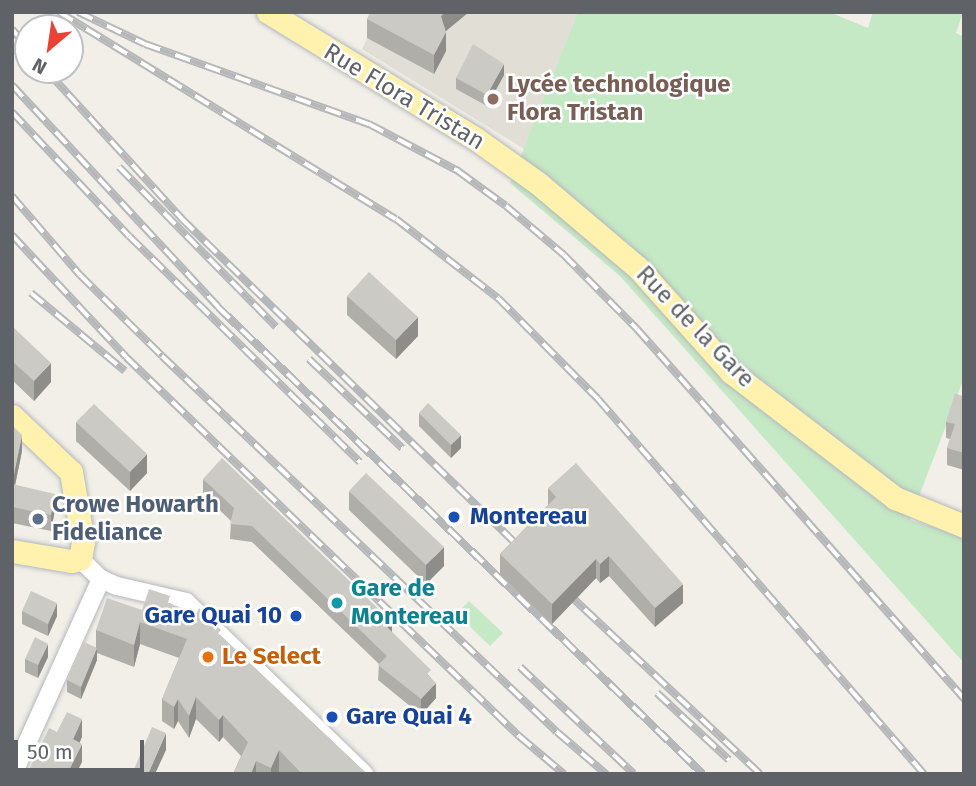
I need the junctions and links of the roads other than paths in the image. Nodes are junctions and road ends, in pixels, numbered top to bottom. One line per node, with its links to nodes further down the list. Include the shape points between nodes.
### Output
1 (268, 12): 2 (main road, Rue Flora Tristan, via 476,139)
2 (539, 184): 4 (main road, Rue de la Gare, via 638,268 731,372 895,498)
3 (12, 416): 6 (main road, via 71,472 83,542)
4 (964, 526)
5 (12, 551): 6 (main road, via 62,561)
6 (80, 559): 7 (street)
7 (101, 579): 8 (street); 9 (street, via 186,602)
8 (13, 774)
9 (364, 774)

